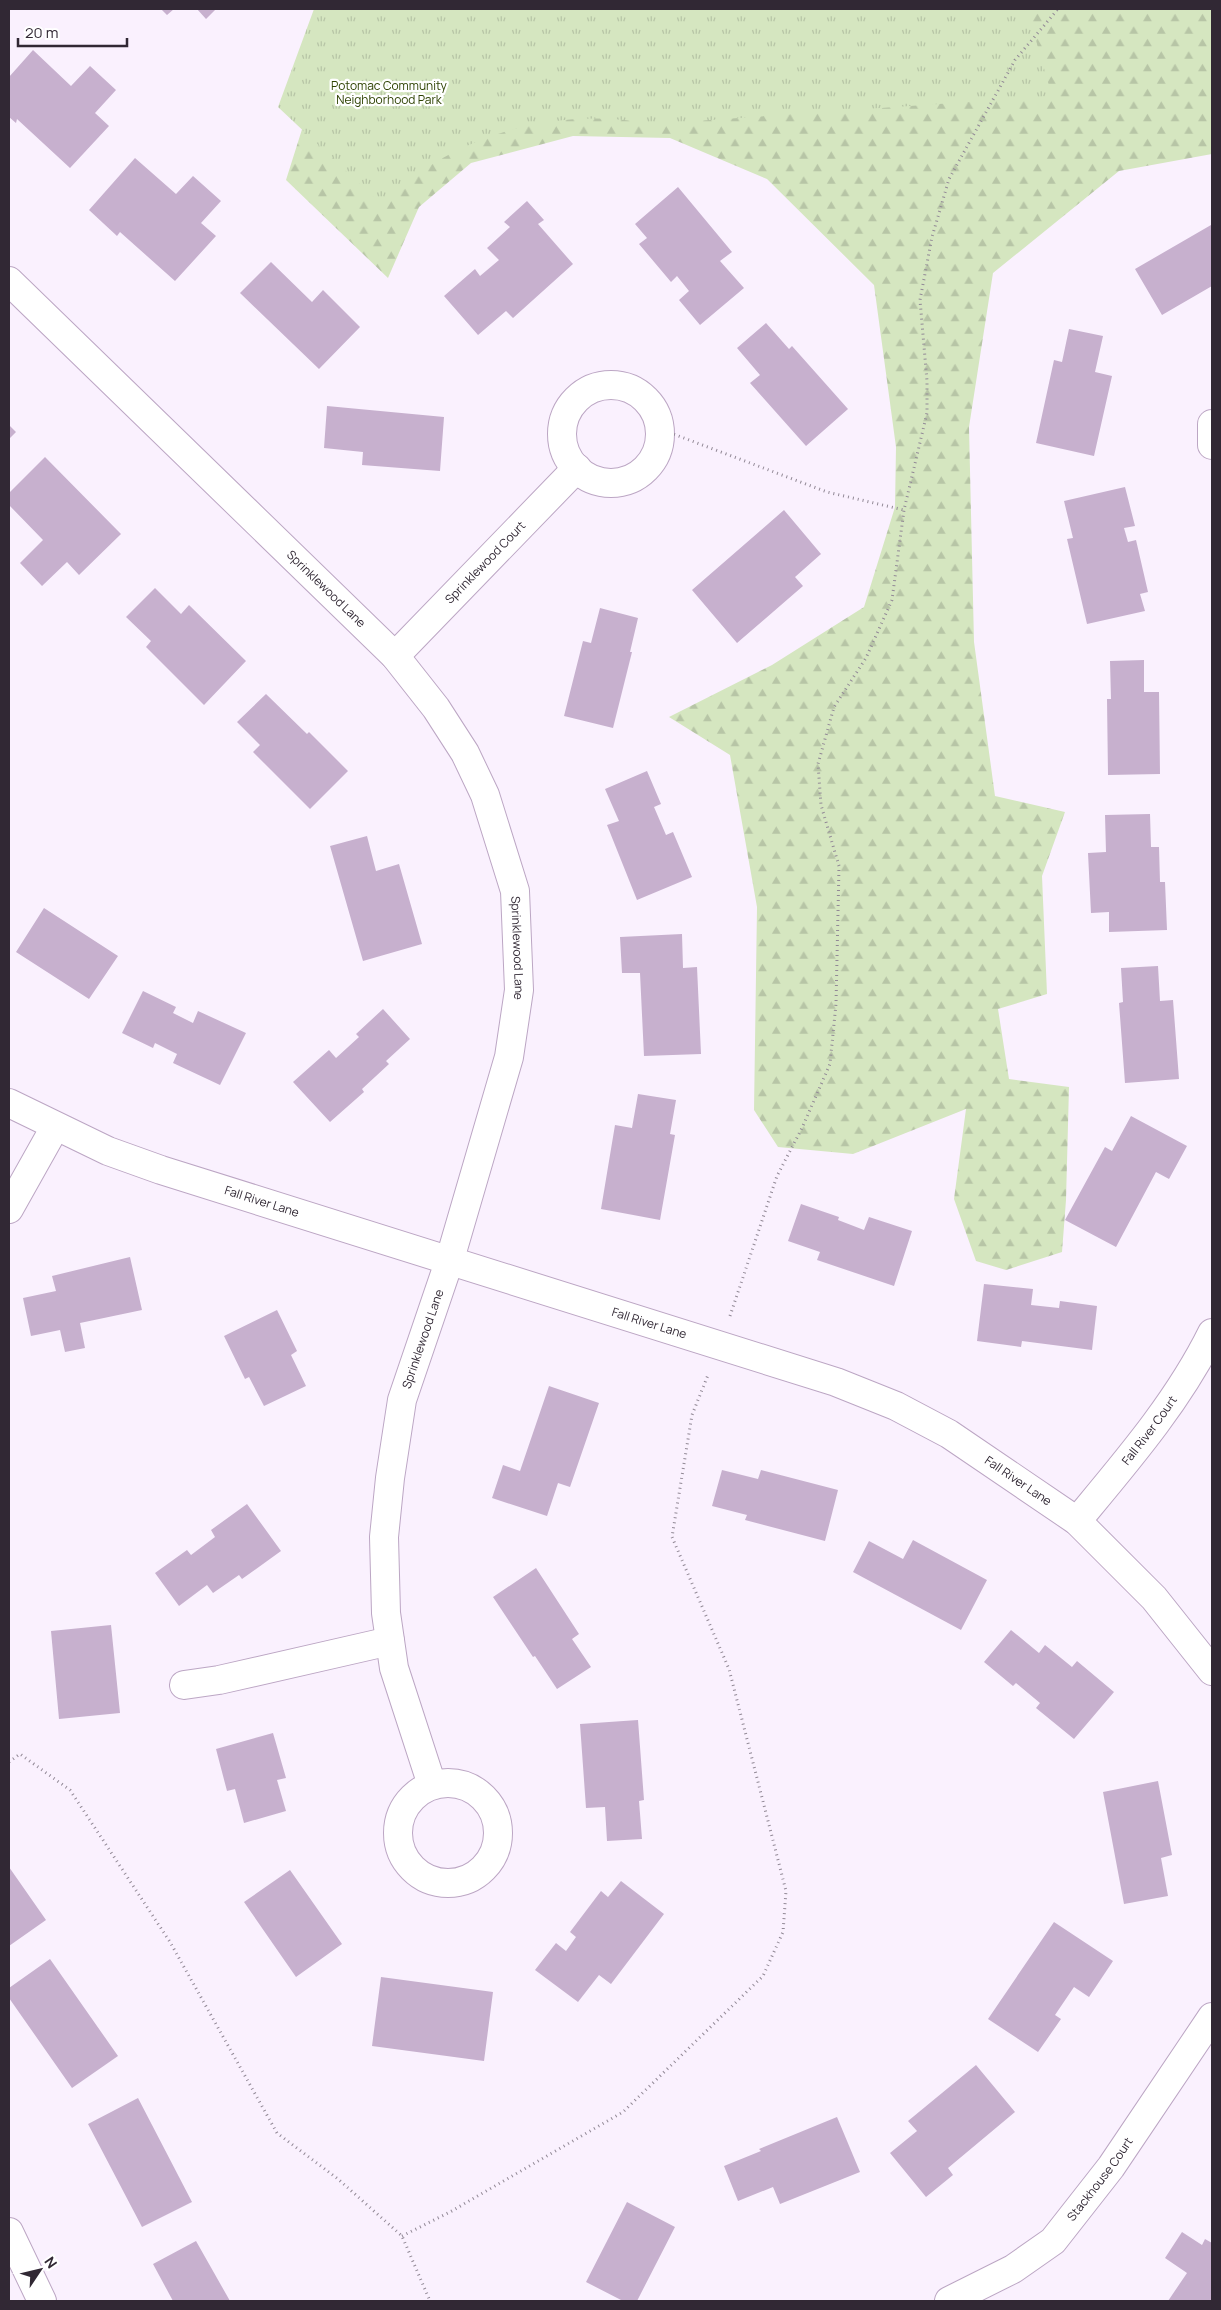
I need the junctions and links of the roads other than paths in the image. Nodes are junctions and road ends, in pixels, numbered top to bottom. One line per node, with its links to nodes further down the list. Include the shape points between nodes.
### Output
1 (9, 281): 5 (street, Sprinklewood Lane)
2 (1212, 424): 3 (street)
3 (1212, 445)
4 (577, 468): 4 (street, via 590,478 607,483 624,481 640,474 652,462 659,446 656,412 646,399 632,389 615,384 583,393 571,405 563,421 564,446); 5 (street, Sprinklewood Court)
5 (395, 656): 9 (street, Sprinklewood Lane, via 436,708 465,753 485,795 515,891 519,990 509,1058)
6 (9, 1103): 7 (street, Fall River Lane)
7 (55, 1127): 8 (street); 9 (street, Fall River Lane, via 108,1151 162,1170)
8 (9, 1209)
9 (450, 1259): 11 (street, Fall River Lane, via 836,1382 896,1406 948,1434); 12 (street, Sprinklewood Lane, via 402,1400 384,1537)
10 (1212, 1333): 11 (street, Fall River Court, via 1143,1441)
11 (1077, 1521): 13 (street, Fall River Lane, via 1154,1598)
12 (390, 1641): 14 (street); 15 (street, Sprinklewood Lane, via 394,1668)
13 (1212, 1672)
14 (184, 1686)
15 (432, 1785)
16 (1212, 2018): 19 (street, Stackhouse Court, via 1111,2167 1053,2241 1013,2269)
17 (9, 2232): 18 (street)
18 (42, 2301)
19 (949, 2301)

